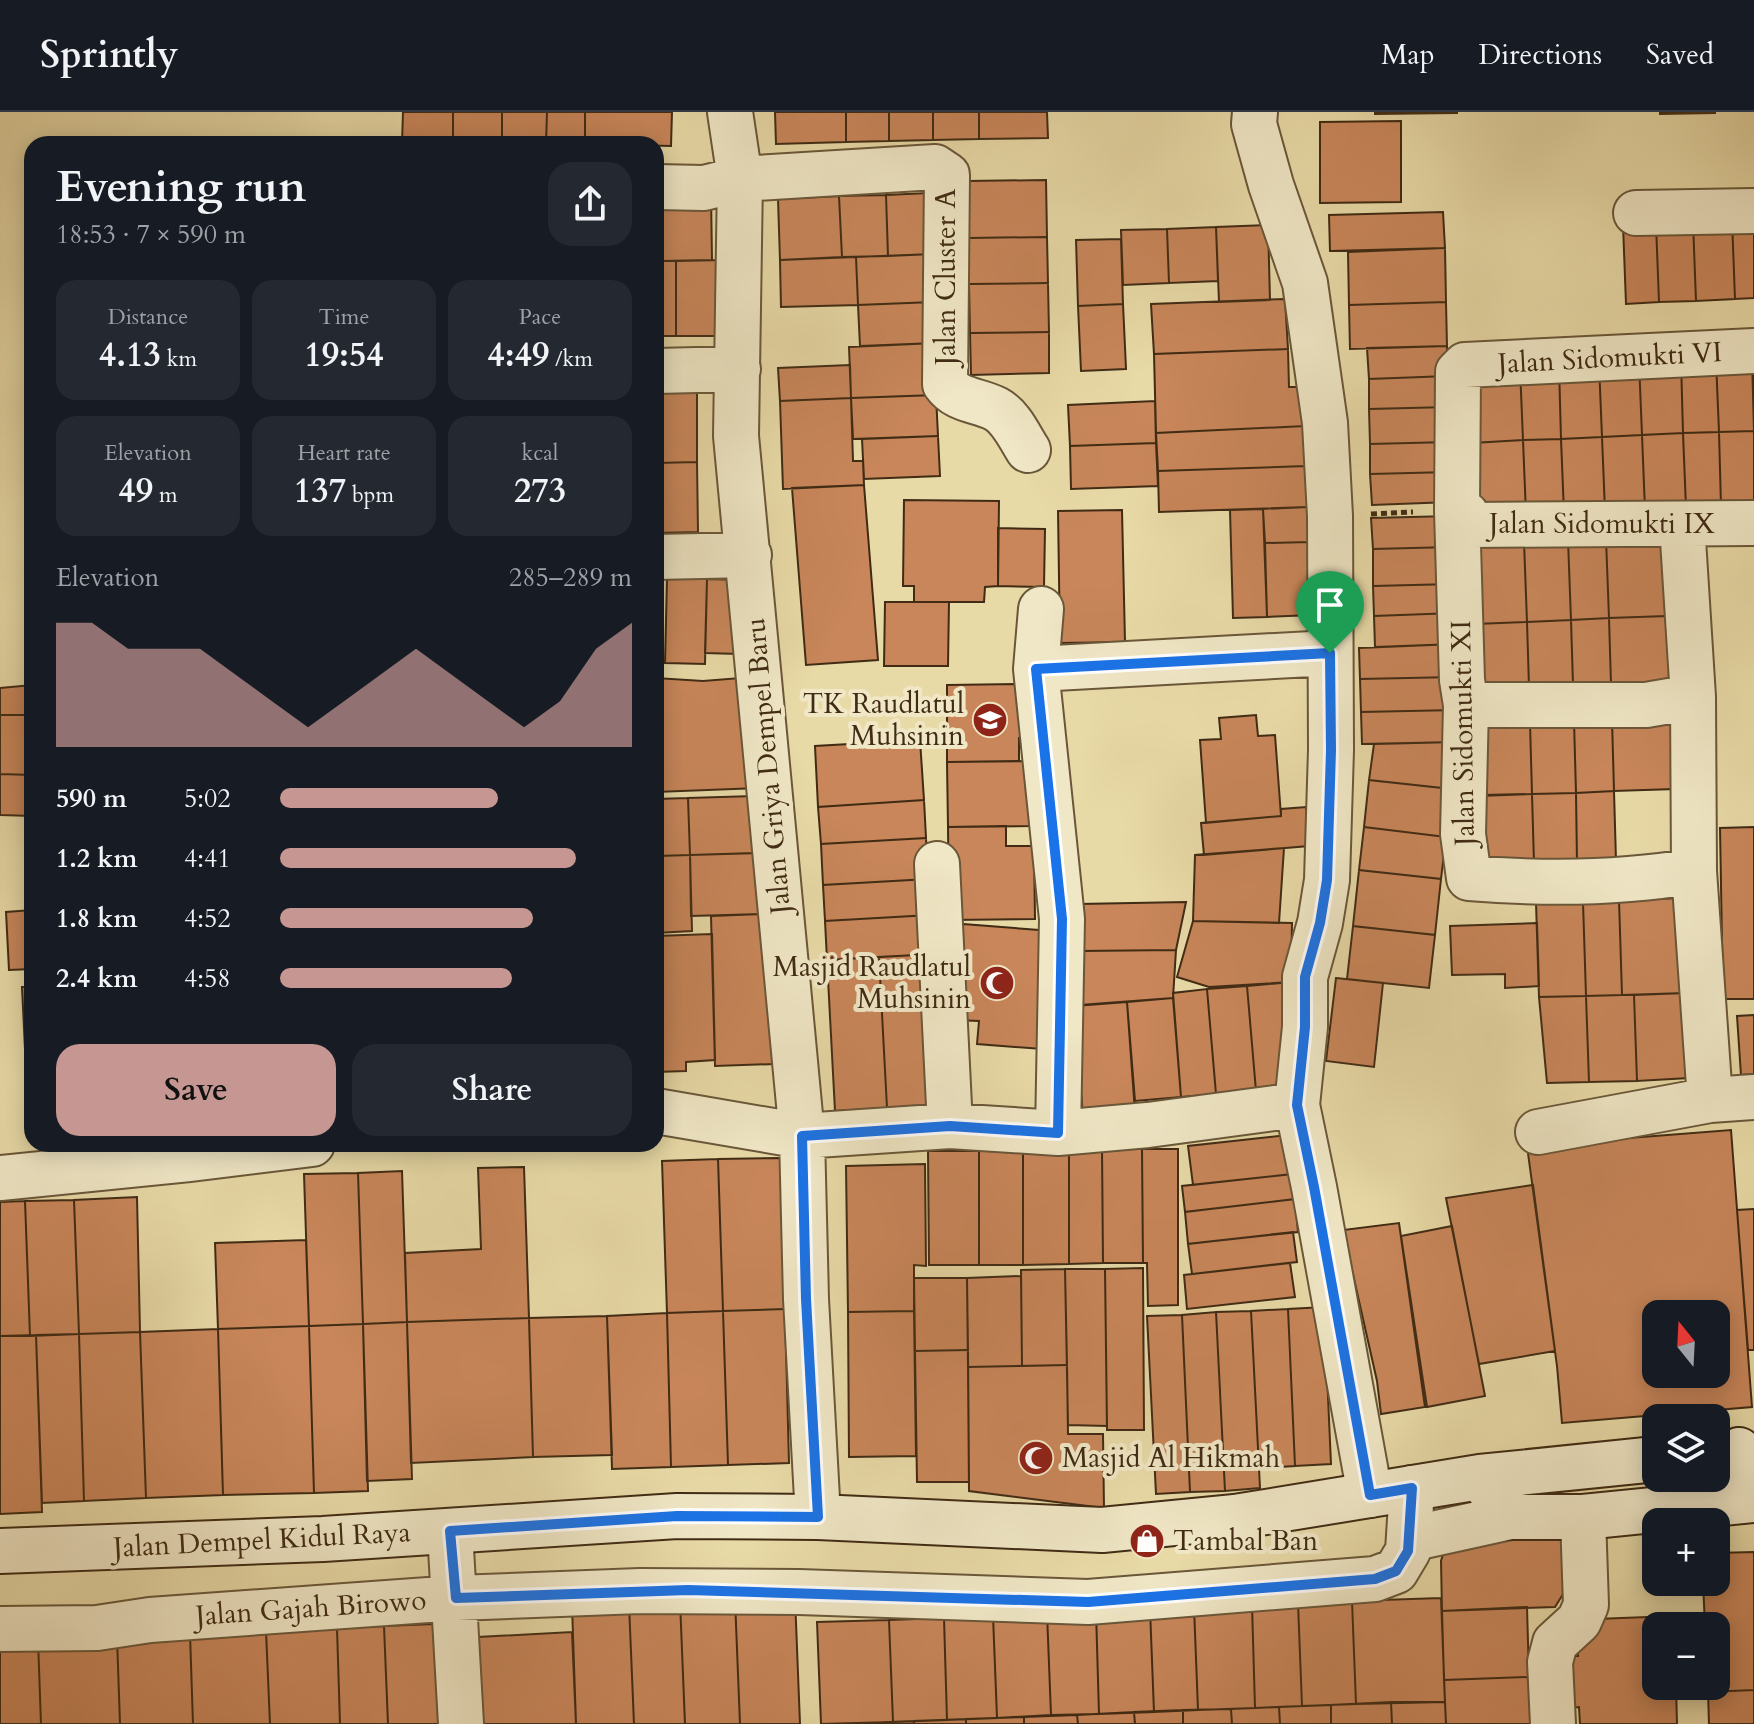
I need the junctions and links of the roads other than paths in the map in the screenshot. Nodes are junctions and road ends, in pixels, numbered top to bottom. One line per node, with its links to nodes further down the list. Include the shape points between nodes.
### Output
1 (730, 112): 3 (street, Jalan Griya Dempel Baru)
2 (1255, 112): 18 (street, via 1271,185 1305,283 1325,423)
3 (740, 179): 4 (street, via 704,188); 9 (street, Jalan Griya Dempel Baru); 11 (street, Jalan Cluster A, via 941,168 947,175 945,384 953,393 1009,419)
4 (664, 187)
5 (1754, 211): 6 (street)
6 (1636, 213)
7 (1754, 351): 8 (street, Jalan Sidomukti VI)
8 (1465, 365): 12 (street, Jalan Sidomukti XI, via 1458,372)
9 (738, 369): 10 (street); 15 (street, Jalan Griya Dempel Baru, via 736,436)
10 (664, 371)
11 (1028, 450)
12 (1457, 511): 14 (street, Jalan Sidomukti IX, via 1466,514 1471,525); 21 (street, Jalan Sidomukti XI)
13 (1754, 523): 14 (street, Jalan Sidomukti IX)
14 (1682, 524): 20 (street)
15 (749, 555): 16 (street); 31 (street, Jalan Griya Dempel Baru)
16 (664, 557)
17 (1041, 609): 19 (street)
18 (1330, 653): 19 (street); 26 (street, via 1327,880 1305,977)
19 (1036, 669): 30 (street, via 1062,919)
20 (1693, 697): 21 (street, via 1646,705); 23 (street)
21 (1466, 705): 23 (street, Jalan Sidomukti XI, via 1463,834 1469,878 1538,884)
22 (937, 864): 28 (street)
23 (1694, 871): 25 (street)
24 (1754, 1097): 25 (street)
25 (1710, 1100): 29 (street)
26 (1297, 1105): 30 (street); 38 (street)
27 (664, 1112): 31 (street)
28 (950, 1126): 30 (street); 31 (street)
29 (1538, 1132)
30 (1058, 1133)
31 (802, 1136): 40 (street, Jalan Griya Dempel Baru)
32 (188, 1152): 33 (street)
33 (0, 1178)
34 (1736, 1451): 39 (street)
35 (1642, 1460): 36 (street)
36 (1480, 1477): 37 (street, Jalan Dempel Kidul Raya); 41 (street)
37 (1412, 1488): 38 (street, Jalan Dempel Kidul Raya); 44 (street, Jalan Gajah Birowo)
38 (1370, 1495): 40 (street, Jalan Dempel Kidul Raya, via 1235,1517 1102,1530)
39 (1748, 1501): 42 (street)
40 (818, 1517): 43 (street, Jalan Dempel Kidul Raya, via 677,1516)
41 (1510, 1517): 42 (street); 44 (street)
42 (1583, 1517): 49 (street, via 1586,1605 1579,1621 1555,1643 1550,1662)
43 (450, 1531): 45 (street, Jalan Dempel Kidul Raya); 46 (street)
44 (1410, 1539): 46 (street, Jalan Gajah Birowo, via 1396,1571 1375,1579 1088,1602 688,1590)
45 (0, 1551)
46 (456, 1598): 47 (street, Jalan Gajah Birowo, via 97,1628); 48 (street)
47 (0, 1629)
48 (461, 1724)
49 (1553, 1724)

